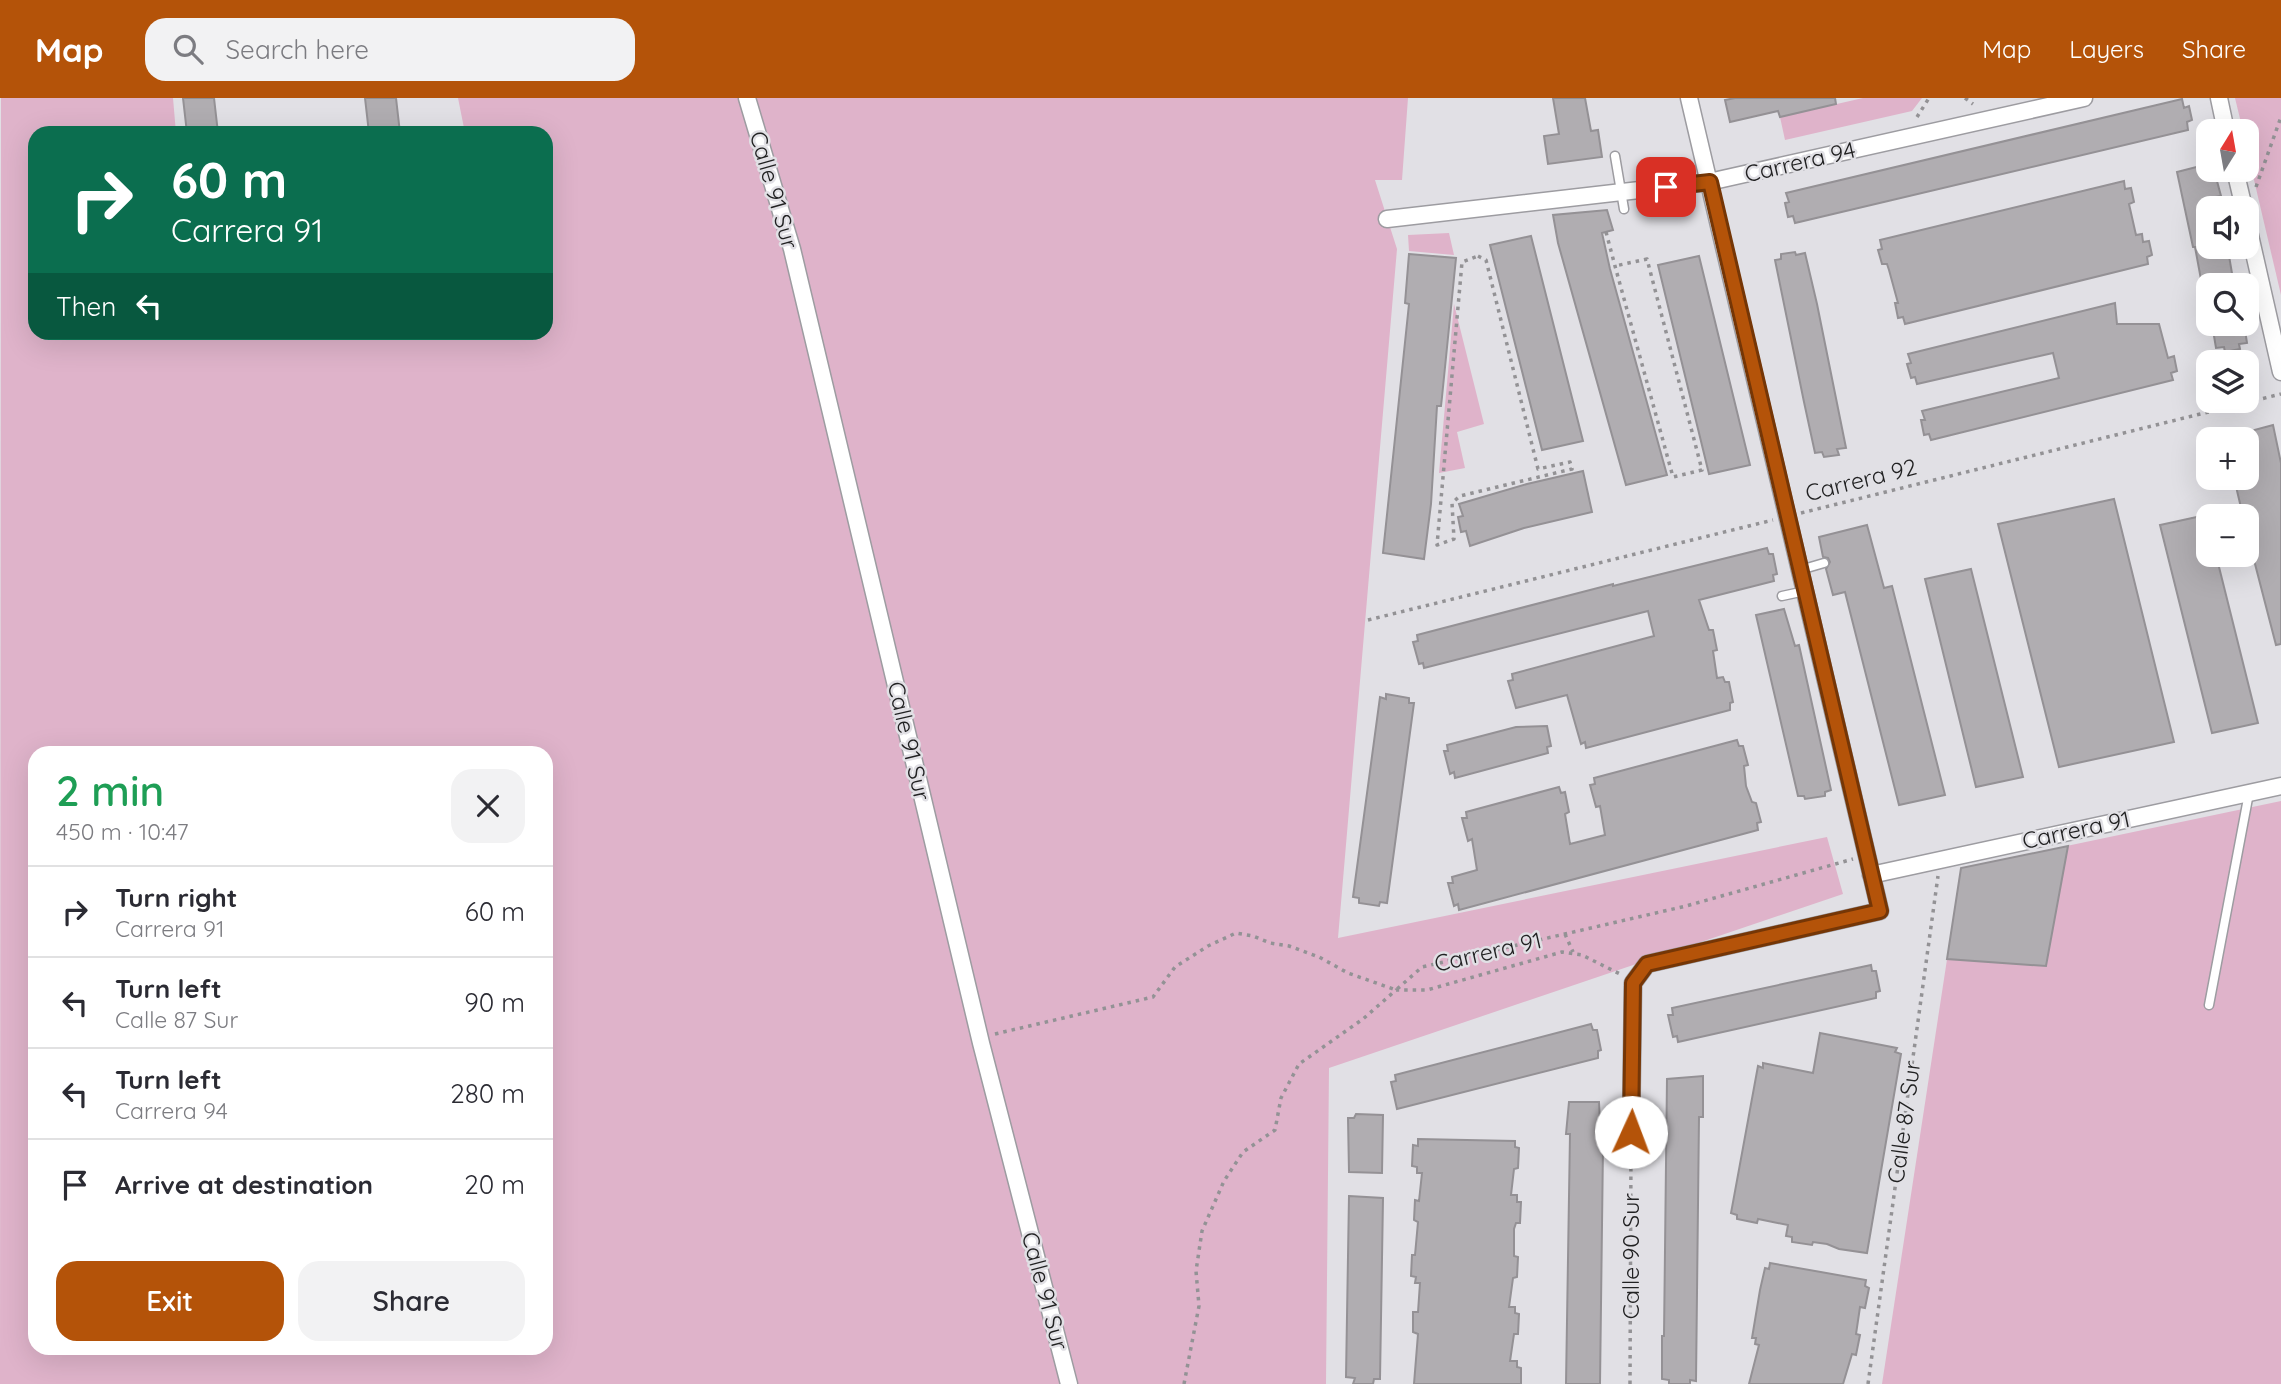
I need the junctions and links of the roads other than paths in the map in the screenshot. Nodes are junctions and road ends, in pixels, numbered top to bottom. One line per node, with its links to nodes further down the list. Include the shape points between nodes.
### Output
1 (747, 98): 22 (street, Calle 91 Sur, via 792,249 981,1043)
2 (1689, 98): 7 (street)
3 (2084, 98): 7 (street, Carrera 94)
4 (2219, 98): 5 (street)
5 (2223, 119)
6 (1615, 156): 8 (lane)
7 (1710, 182): 8 (street, Carrera 94); 14 (street)
8 (1622, 192): 9 (lane); 10 (street, Carrera 94)
9 (1624, 209)
10 (1387, 219)
11 (2255, 259): 12 (street)
12 (2281, 372)
13 (1824, 563): 14 (lane)
14 (1800, 570): 15 (street)
15 (1805, 591): 16 (lane); 19 (street)
16 (1782, 596)
17 (2281, 786): 18 (street, Carrera 91)
18 (2249, 793): 19 (street, Carrera 91); 20 (lane)
19 (1871, 875): 21 (street, via 1880,911 1647,964 1633,983)
20 (2209, 1005)
21 (1631, 1132)
22 (1069, 1384)

